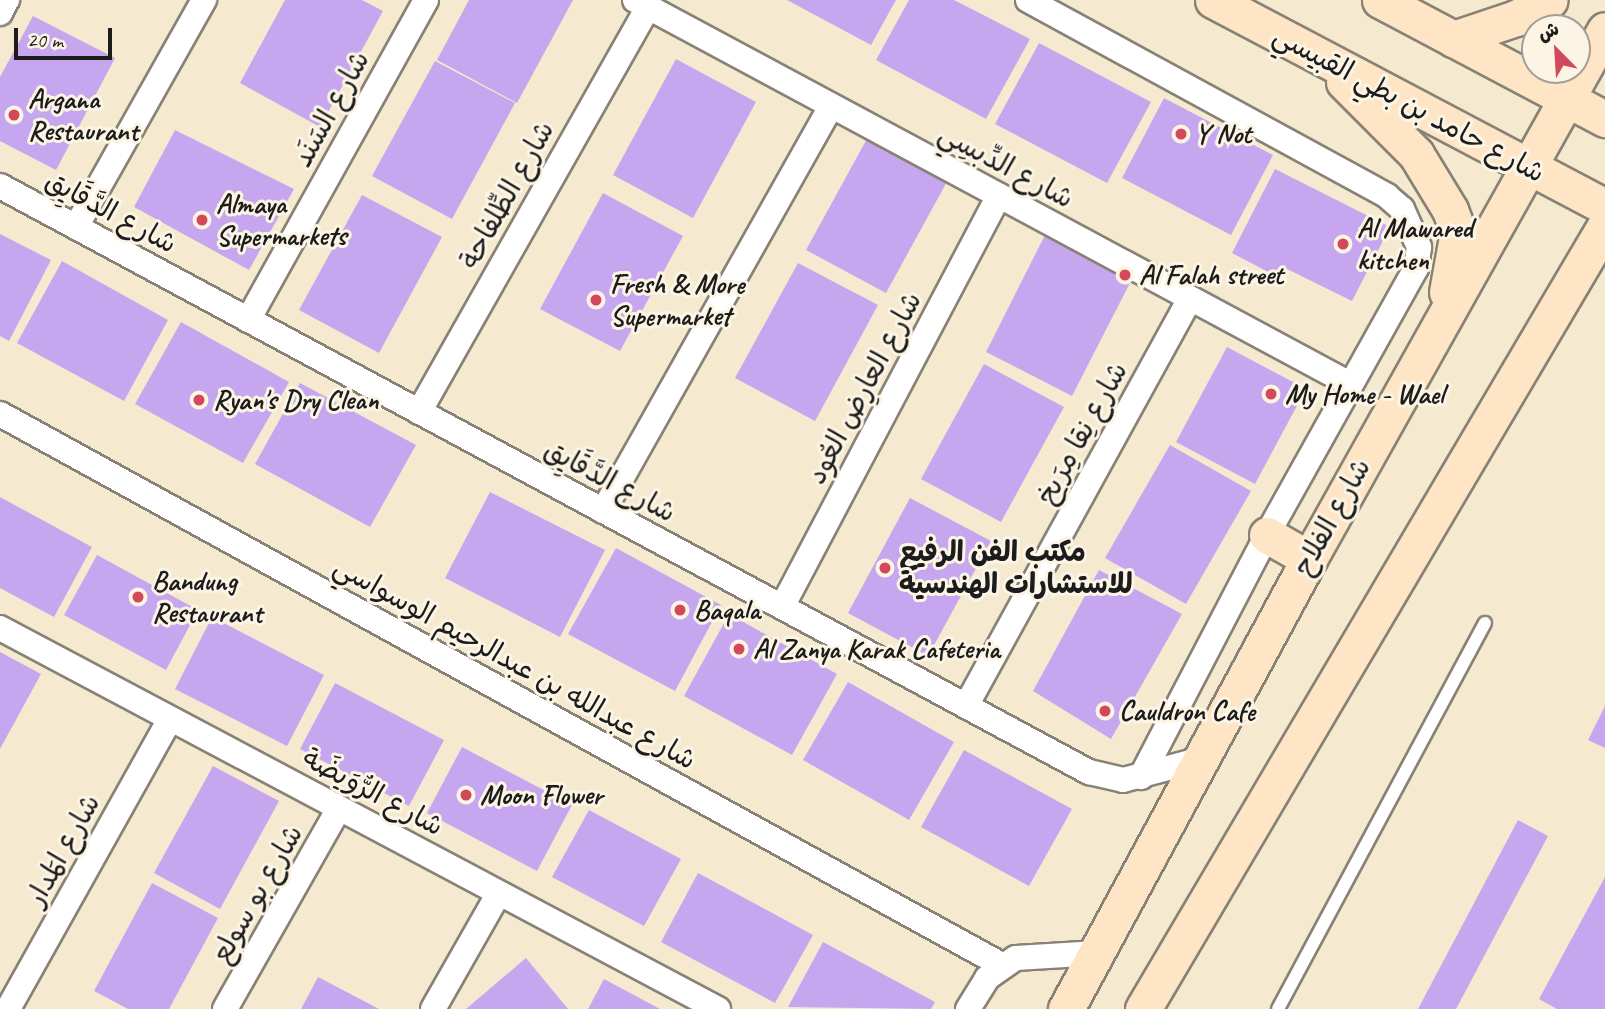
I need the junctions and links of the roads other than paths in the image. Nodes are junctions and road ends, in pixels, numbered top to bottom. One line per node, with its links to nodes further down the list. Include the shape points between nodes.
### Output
1 (7, 0): 9 (street)
2 (204, 0): 21 (street)
3 (426, 0): 24 (street, شارع السَنَد)
4 (1028, 0): 25 (street, via 1387,196 1402,209 1419,247 1416,268)
5 (1213, 0): 12 (main road, شارع حامد بن بطي القبيسي)
6 (1380, 0): 11 (main road)
7 (1550, 0): 11 (main road, via 1516,18)
8 (641, 3): 14 (street, شارع الدِّبسِي); 26 (street, شارع الطِّلفاحة)
9 (0, 13)
10 (1605, 30): 13 (main road, شارع الفلاح)
11 (1453, 39): 13 (main road)
12 (1322, 60): 16 (main road, شارع حامد بن بطي القبيسي); 23 (main road, via 1416,154 1450,210 1458,231)
13 (1566, 98): 15 (main road); 16 (main road, شارع الفلاح)
14 (831, 106): 18 (street, شارع الدِّبسِي); 28 (street)
15 (1605, 119)
16 (1528, 165): 19 (main road, شارع حامد بن بطي القبيسي); 23 (main road, شارع الفلاح)
17 (0, 186): 21 (street, شارع الدَّقَايِق)
18 (999, 196): 22 (street, شارع الدِّبسِي); 31 (street, شارع العارِض العُود)
19 (1605, 208)
20 (1605, 226): 48 (main road)
21 (76, 227): 24 (street, شارع الدَّقَايِق)
22 (1190, 299): 25 (street, شارع الدِّبسِي); 34 (street, شارع نِقا مِرَيخ)
23 (1442, 316): 30 (main road, شارع الفلاح)
24 (248, 320): 26 (street, شارع الدَّقَايِق)
25 (1350, 384): 29 (street)
26 (419, 412): 28 (street, شارع الدَّقَايِق)
27 (0, 414): 41 (street, شارع عبدالله بن عبدالرحيم الوسواسي)
28 (603, 511): 31 (street, شارع الدَّقَايِق)
29 (1267, 535): 30 (main road); 37 (street)
30 (1309, 559): 36 (main road, شارع الفلاح)
31 (782, 607): 34 (street, شارع الدَّقَايِق)
32 (1485, 623): 49 (lane)
33 (0, 628): 35 (street, شارع الرُّوَيضَة)
34 (966, 706): 37 (street, شارع الدَّقَايِق, via 1089,772 1105,778)
35 (170, 719): 38 (street, شارع الرُّوَيضَة); 42 (street, شارع المَدار)
36 (1202, 759): 37 (street, شارع الدَّقَايِق); 40 (main road, شارع الفلاح)
37 (1141, 777)
38 (339, 808): 39 (street, شارع الرُّوَيضَة); 43 (street, شارع بو سولع)
39 (499, 893): 44 (street); 45 (street, شارع الرُّوَيضَة)
40 (1098, 953): 41 (street, via 1031,956); 47 (main road, شارع الفلاح)
41 (1002, 965): 46 (street)
42 (8, 1009)
43 (225, 1009)
44 (433, 1009)
45 (718, 1009)
46 (968, 1009)
47 (1066, 1009)
48 (1143, 1009)
49 (1278, 1009)

